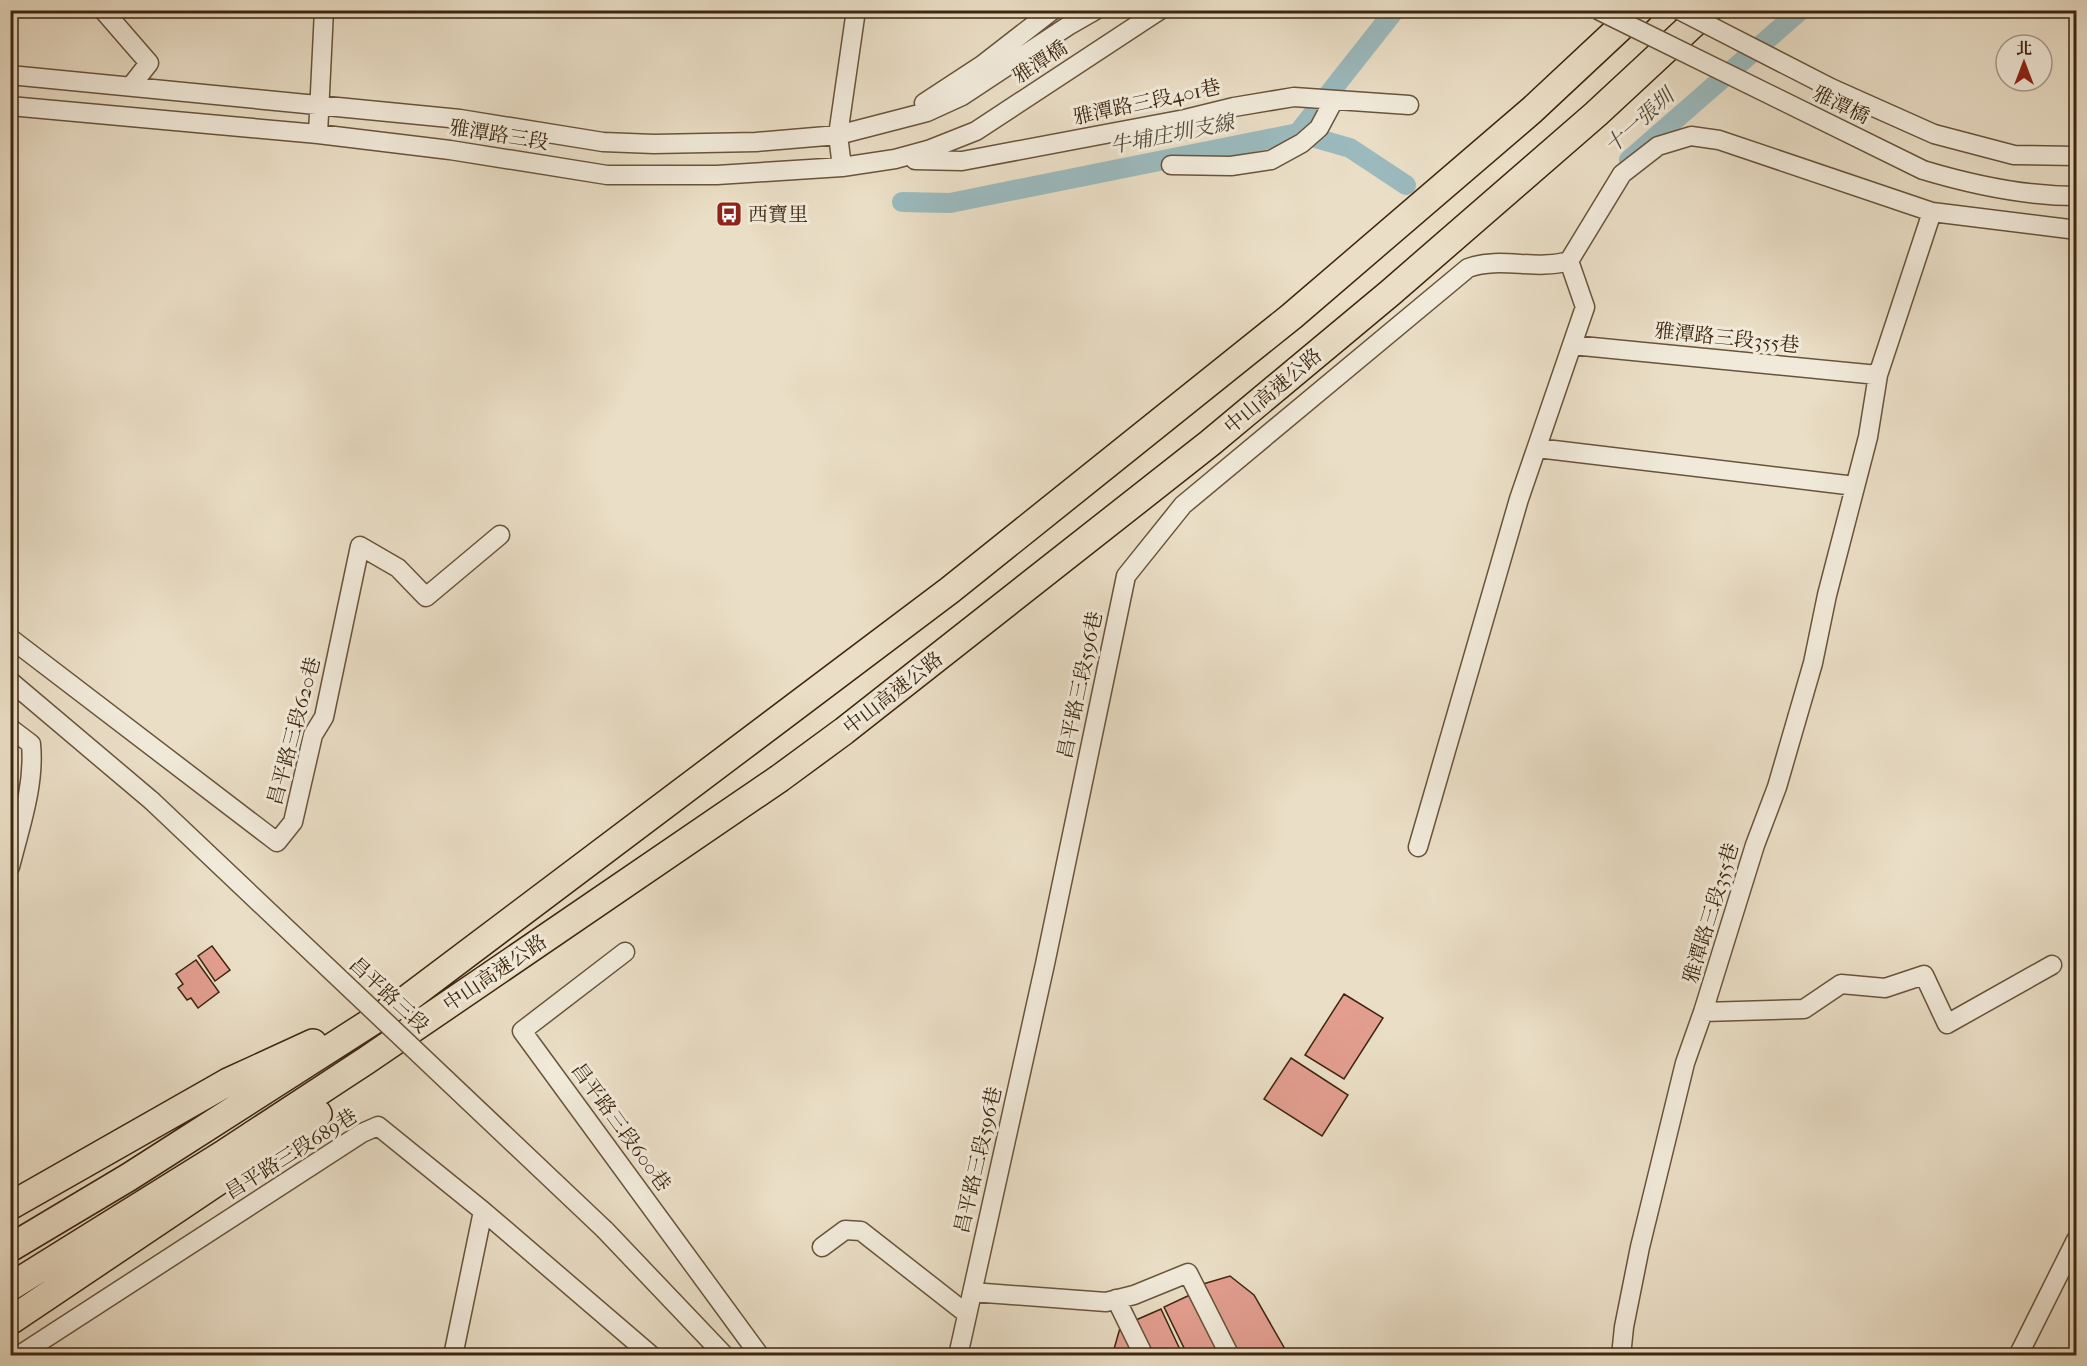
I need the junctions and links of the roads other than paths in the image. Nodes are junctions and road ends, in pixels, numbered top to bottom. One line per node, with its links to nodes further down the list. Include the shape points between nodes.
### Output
1 (103, 10): 12 (street, via 149,63)
2 (324, 10): 17 (street)
3 (856, 10): 20 (street)
4 (1053, 10): 20 (street, via 936,96 898,117)
5 (1096, 10): 13 (street, 雅潭橋)
6 (1160, 10): 18 (street, 雅潭橋)
7 (1598, 10): 25 (street, 雅潭橋, bridge, via 1923,170 2010,192)
8 (1639, 10): 41 (highway, 中山高速公路, via 1532,110 1301,308 941,597)
9 (1679, 10): 21 (street, 雅潭橋, bridge, via 1831,88 1934,134 2014,155)
10 (1708, 10): 43 (highway, 中山高速公路, via 1596,114 1390,293 1210,443 940,657 780,778)
11 (10, 75): 12 (street, 雅潭路三段)
12 (131, 86): 17 (street, 雅潭路三段)
13 (962, 96): 20 (street, 雅潭路三段, via 927,112)
14 (1332, 100): 15 (street, 雅潭路三段401巷); 22 (street, 雅潭路三段401巷, via 1294,97 962,161); 23 (street, via 1319,128 1302,143 1271,160 1232,166)
15 (1409, 105)
16 (10, 106): 19 (street, 雅潭路三段)
17 (319, 106): 19 (street); 20 (street, 雅潭路三段, via 460,119 603,142 756,142)
18 (976, 131): 22 (street, 雅潭路三段)
19 (318, 134): 24 (street, 雅潭路三段, via 607,175 717,176)
20 (838, 135): 24 (street)
21 (2076, 156)
22 (896, 159): 24 (street, 雅潭路三段)
23 (1171, 165)
24 (842, 167)
25 (2076, 196)
26 (1932, 212): 27 (street); 28 (street, via 1719,140 1690,136 1658,146 1622,174); 30 (street, 雅潭路三段355巷)
27 (2076, 228)
28 (1569, 261): 29 (street, via 1585,307); 50 (street, 昌平路三段596巷, via 1555,265 1484,262 1468,267 1183,505 1126,576)
29 (1572, 345): 30 (street, 雅潭路三段355巷); 31 (street)
30 (1878, 375): 32 (street, 雅潭路三段355巷)
31 (1538, 448): 32 (street); 37 (street, via 1515,511)
32 (1855, 486): 42 (street, 雅潭路三段355巷, via 1810,675)
33 (500, 535): 34 (street, 昌平路三段620巷, via 426,597 398,568 360,546 324,717 313,735 293,822 277,842)
34 (10, 638)
35 (10, 681): 57 (street, 昌平路三段, bridge, via 152,801 605,1230)
36 (10, 728): 38 (street, via 31,744 33,763)
37 (1418, 847)
38 (10, 867)
39 (625, 952): 58 (street, 昌平路三段600巷, via 522,1031)
40 (2052, 965): 42 (street, via 1947,1024 1924,975 1885,988 1841,984 1804,1009)
41 (407, 999): 44 (highway, via 228,1082); 48 (highway, 中山高速公路, via 129,1178)
42 (1703, 1012): 62 (street, 雅潭路三段355巷, via 1685,1063 1640,1247)
43 (420, 1024): 49 (highway, 中山高速公路, via 222,1155); 53 (highway, via 340,1100)
44 (10, 1206)
45 (483, 1211): 54 (street, 昌平路三段689巷, via 378,1126); 55 (street); 56 (street, 昌平路三段689巷)
46 (2076, 1240): 63 (street)
47 (822, 1247): 52 (street, via 845,1230 861,1231)
48 (10, 1248)
49 (10, 1287)
50 (972, 1292): 51 (street, via 1106,1302); 52 (street, 昌平路三段596巷)
51 (1116, 1299): 60 (street); 61 (street, via 1188,1273)
52 (967, 1314): 59 (street, 昌平路三段596巷)
53 (10, 1321)
54 (18, 1356)
55 (453, 1356)
56 (652, 1356)
57 (725, 1356)
58 (760, 1356)
59 (958, 1356)
60 (1144, 1356)
61 (1230, 1356)
62 (1621, 1356)
63 (2018, 1356)

